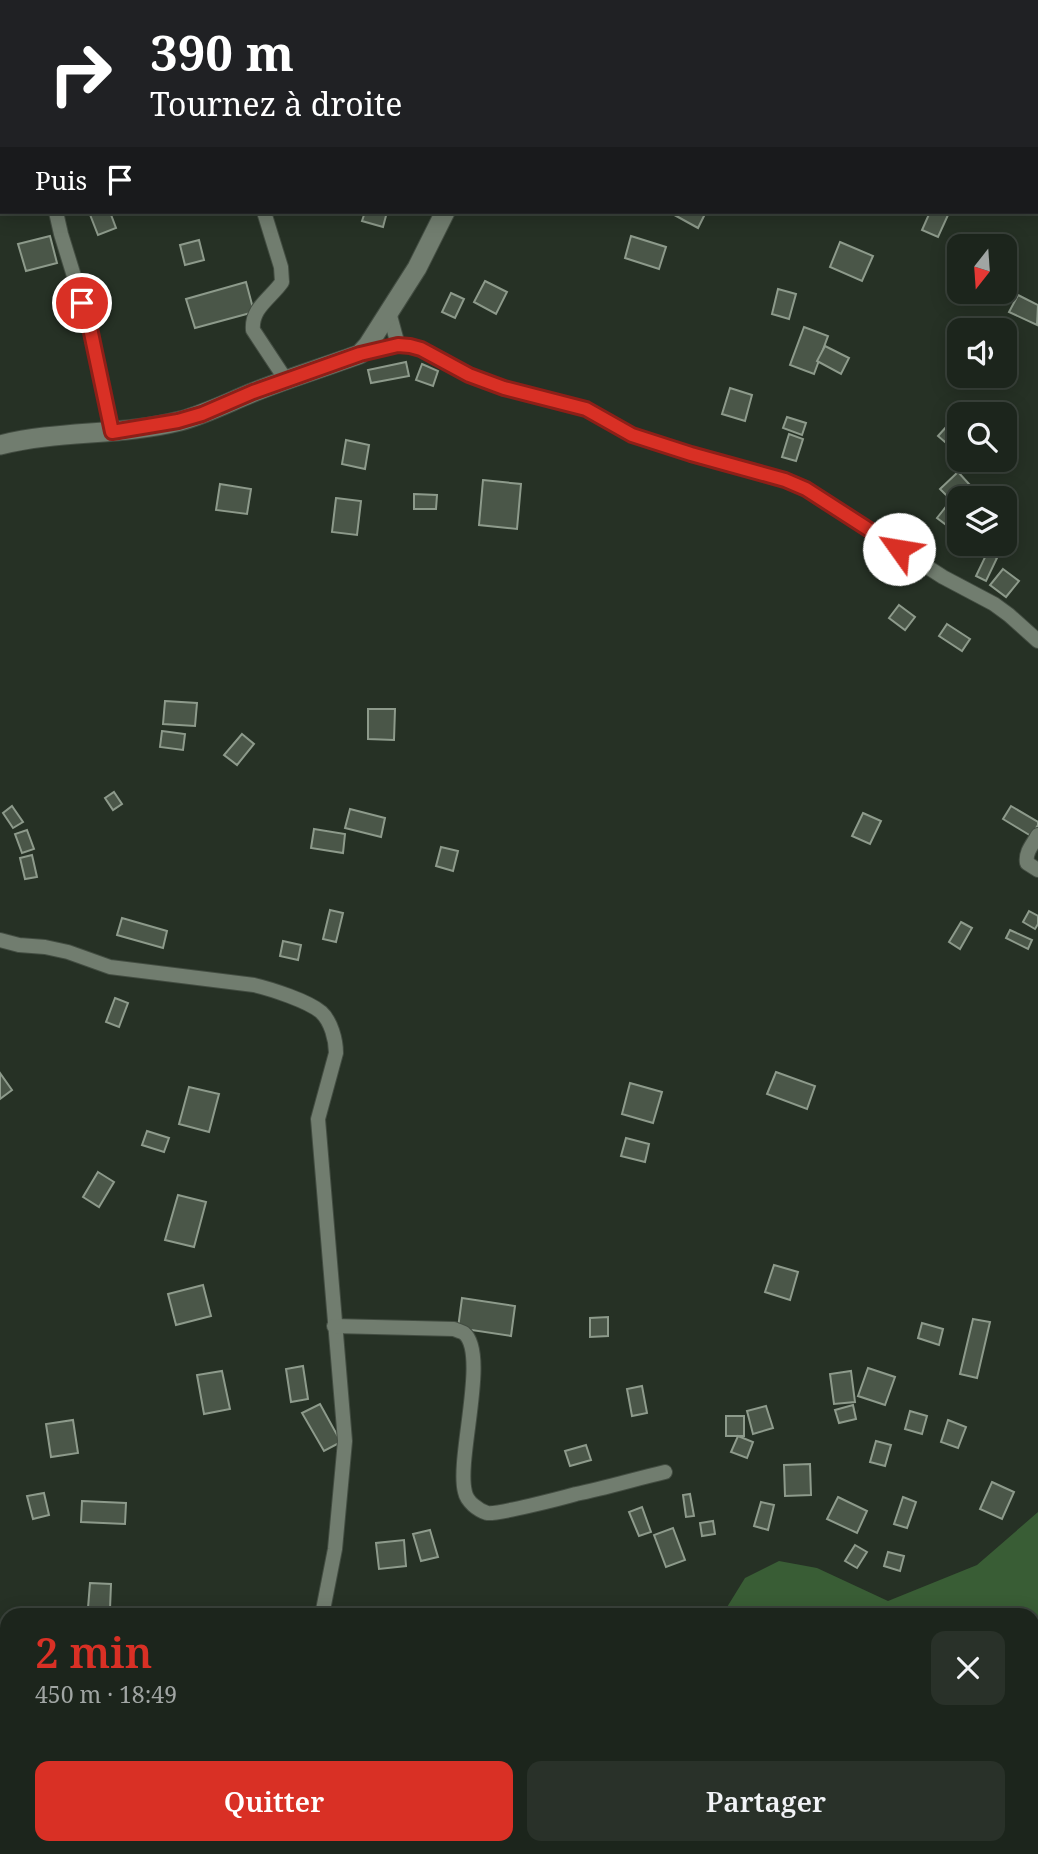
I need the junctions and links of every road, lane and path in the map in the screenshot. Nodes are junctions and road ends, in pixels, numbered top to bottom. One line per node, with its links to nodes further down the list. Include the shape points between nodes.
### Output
1 (56, 214): 8 (street, via 90,328)
2 (265, 214): 7 (street, via 282,282 256,312 253,330)
3 (444, 214): 4 (main road)
4 (389, 312): 5 (street); 6 (main road)
5 (398, 345): 6 (street); 10 (street, via 421,349 504,388 586,409 632,435 806,489 943,577 994,604)
6 (360, 354): 7 (main road)
7 (286, 380): 8 (main road, via 190,418)
8 (112, 432): 9 (main road, via 32,438)
9 (0, 446)
10 (1038, 641)
11 (1038, 835): 12 (street, via 1026,858)
12 (1038, 870)
13 (0, 940): 14 (street, via 45,947 110,967 254,985 323,1013 336,1046 318,1119)
14 (334, 1325): 15 (street, via 464,1332 473,1358 465,1493 475,1507 490,1514); 16 (street, via 345,1441)
15 (665, 1472)
16 (324, 1608)

